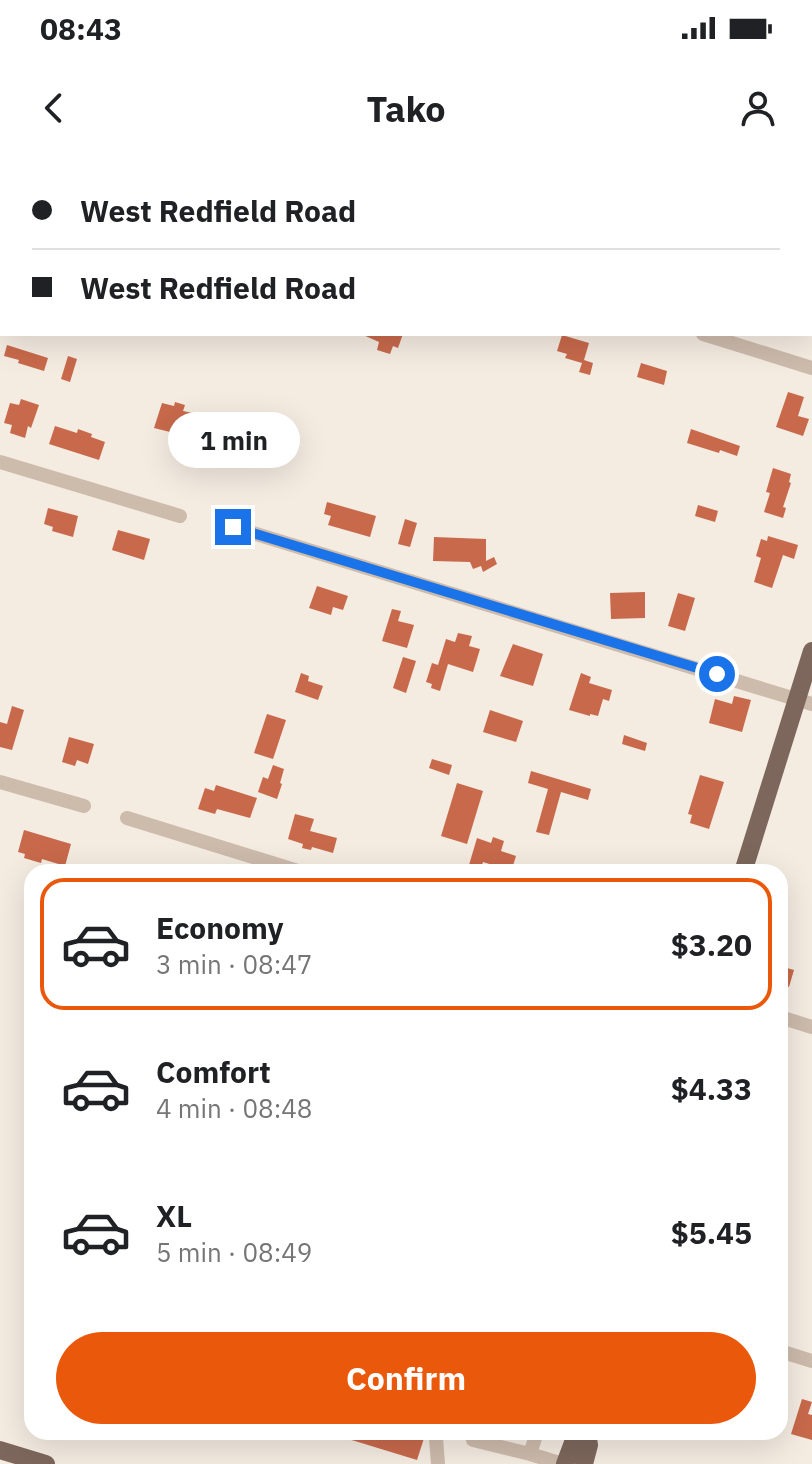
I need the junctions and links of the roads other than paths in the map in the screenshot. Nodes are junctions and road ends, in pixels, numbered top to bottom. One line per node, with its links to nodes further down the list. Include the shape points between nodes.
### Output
1 (709, 336): 2 (street)
2 (812, 368)
3 (0, 462): 4 (street)
4 (180, 516)
5 (233, 527): 7 (street)
6 (812, 651): 7 (main road)
7 (805, 701): 12 (main road)
8 (0, 782): 9 (street)
9 (84, 806)
10 (127, 818): 11 (street)
11 (275, 864)
12 (746, 864)
13 (788, 1020): 14 (street)
14 (812, 1027)
15 (788, 1354): 16 (street)
16 (812, 1361)
17 (436, 1440): 25 (street)
18 (473, 1440): 23 (street)
19 (534, 1440): 23 (street)
20 (574, 1440): 26 (main road)
21 (588, 1440): 27 (main road)
22 (0, 1450): 24 (main road)
23 (530, 1454): 26 (street)
24 (46, 1464)
25 (438, 1464)
26 (564, 1464)
27 (584, 1464)

